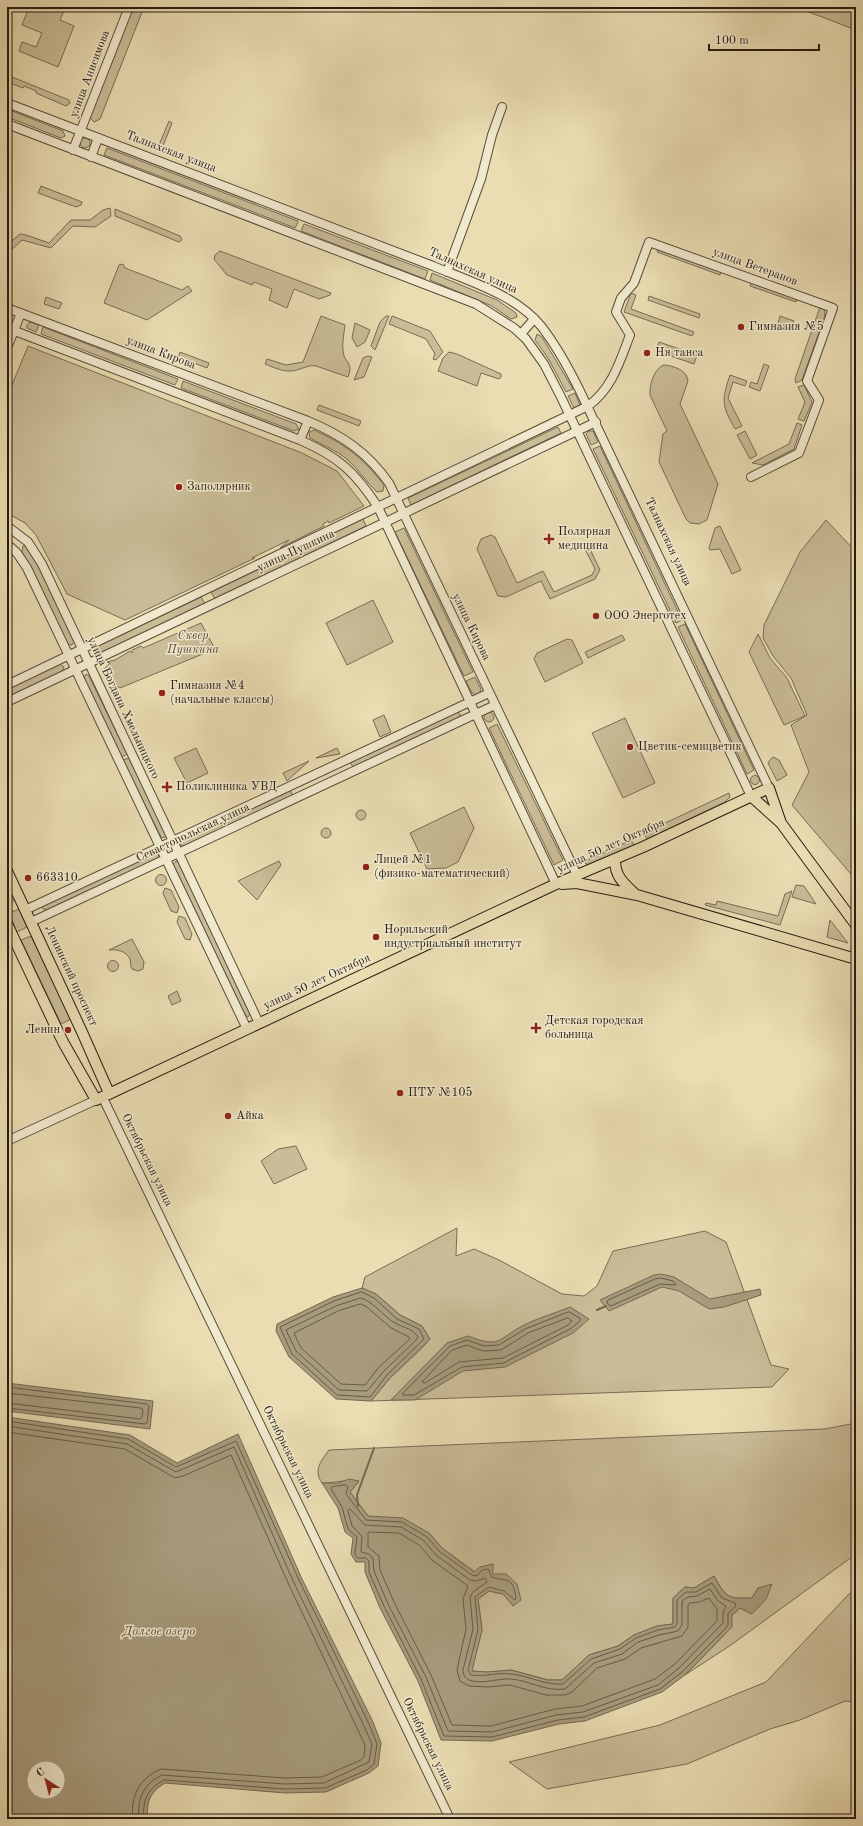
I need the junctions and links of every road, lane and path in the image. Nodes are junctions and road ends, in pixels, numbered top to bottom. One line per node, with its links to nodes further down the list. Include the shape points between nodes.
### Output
1 (129, 7): 5 (street, улица Анисимова)
2 (7, 103): 5 (street, Талнахская улица)
3 (502, 107): 9 (street, via 481,179)
4 (7, 124): 7 (street, Талнахская улица)
5 (81, 131): 6 (street, Талнахская улица); 7 (street, улица Анисимова)
6 (98, 138): 8 (street); 9 (street, Талнахская улица)
7 (73, 150): 8 (street, Талнахская улица)
8 (91, 157): 14 (street, Талнахская улица, via 476,304)
9 (447, 272): 12 (street, Талнахская улица, via 500,295)
10 (7, 308): 11 (street, улица Кирова)
11 (21, 313): 13 (street); 18 (street, улица Кирова)
12 (534, 319): 14 (street); 16 (street, Талнахская улица, via 560,354)
13 (10, 330): 15 (street); 21 (street)
14 (521, 334): 17 (street, Талнахская улица, via 544,364)
15 (7, 348)
16 (588, 406): 17 (street, улица Пушкина); 19 (street, Талнахская улица); 22 (street, улица Ветеранов, via 612,381 630,335 616,312 621,298 634,283 649,242 832,308 807,381 818,400 799,453)
17 (570, 415): 20 (street, Талнахская улица); 23 (street, улица Пушкина)
18 (308, 421): 21 (street); 23 (street, улица Кирова, via 340,436 370,459 383,474)
19 (596, 422): 20 (street, улица Пушкина); 43 (street, Талнахская улица)
20 (577, 431): 25 (street, улица Пушкина); 44 (street, Талнахская улица)
21 (300, 440): 24 (street, via 342,463 354,474)
22 (751, 477)
23 (396, 498): 24 (street, улица Пушкина); 25 (street, улица Кирова)
24 (378, 507): 26 (street); 30 (street, улица Пушкина)
25 (404, 514): 26 (street, улица Пушкина); 35 (street, улица Кирова)
26 (386, 522): 32 (street, улица Пушкина); 37 (street)
27 (7, 526): 28 (street, улица Богдана Хмельницкого)
28 (22, 536): 29 (street, улица Богдана Хмельницкого); 30 (street, улица Богдана Хмельницкого, via 42,564)
29 (9, 546): 31 (street, улица Богдана Хмельницкого, via 27,568)
30 (82, 649): 31 (street, улица Пушкина); 32 (street, улица Богдана Хмельницкого)
31 (69, 655): 33 (street, улица Богдана Хмельницкого); 34 (street, улица Пушкина)
32 (89, 663): 33 (street, улица Пушкина); 47 (street, улица Богдана Хмельницкого)
33 (76, 670): 36 (street, улица Пушкина); 48 (street, улица Богдана Хмельницкого)
34 (7, 685)
35 (489, 693): 37 (street, Севастопольская улица); 38 (street, улица Кирова)
36 (7, 702)
37 (470, 702): 39 (street); 40 (street, Севастопольская улица)
38 (495, 705): 39 (street, Севастопольская улица); 53 (street, улица Кирова)
39 (476, 714): 41 (street, Севастопольская улица); 54 (street)
40 (346, 760): 41 (street); 42 (street, Севастопольская улица)
41 (352, 772): 45 (street, Севастопольская улица)
42 (293, 785): 45 (street); 47 (street, Севастопольская улица)
43 (769, 788): 44 (main road, улица 50 лет Октября); 46 (main road, Талнахская улица)
44 (751, 796): 46 (main road, Талнахская улица); 51 (main road, улица 50 лет Октября)
45 (299, 797): 49 (street, Севастопольская улица)
46 (781, 823): 59 (main road, Талнахская улица)
47 (173, 841): 48 (street, Севастопольская улица); 49 (street, улица Богдана Хмельницкого)
48 (160, 847): 50 (street, улица Богдана Хмельницкого); 56 (street, Севастопольская улица)
49 (178, 853): 50 (street, Севастопольская улица); 61 (street, улица Богдана Хмельницкого)
50 (166, 858): 57 (street, Севастопольская улица); 62 (street, улица Богдана Хмельницкого)
51 (615, 860): 53 (main road, улица 50 лет Октября); 55 (main road, via 618,878)
52 (7, 871): 56 (main road, Ленинский проспект)
53 (577, 875): 54 (main road, улица 50 лет Октября)
54 (556, 884): 55 (main road, via 577,883); 61 (main road, улица 50 лет Октября)
55 (637, 895): 60 (main road)
56 (25, 910): 57 (main road, Ленинский проспект)
57 (31, 922): 63 (main road, Ленинский проспект)
58 (7, 924): 63 (main road, via 63,1042)
59 (856, 924)
60 (856, 959)
61 (259, 1023): 62 (main road, улица 50 лет Октября)
62 (248, 1029): 63 (main road, улица 50 лет Октября)
63 (102, 1096): 64 (street, улица 50 лет Октября); 65 (street, Октябрьская улица)
64 (7, 1141)
65 (450, 1819)

